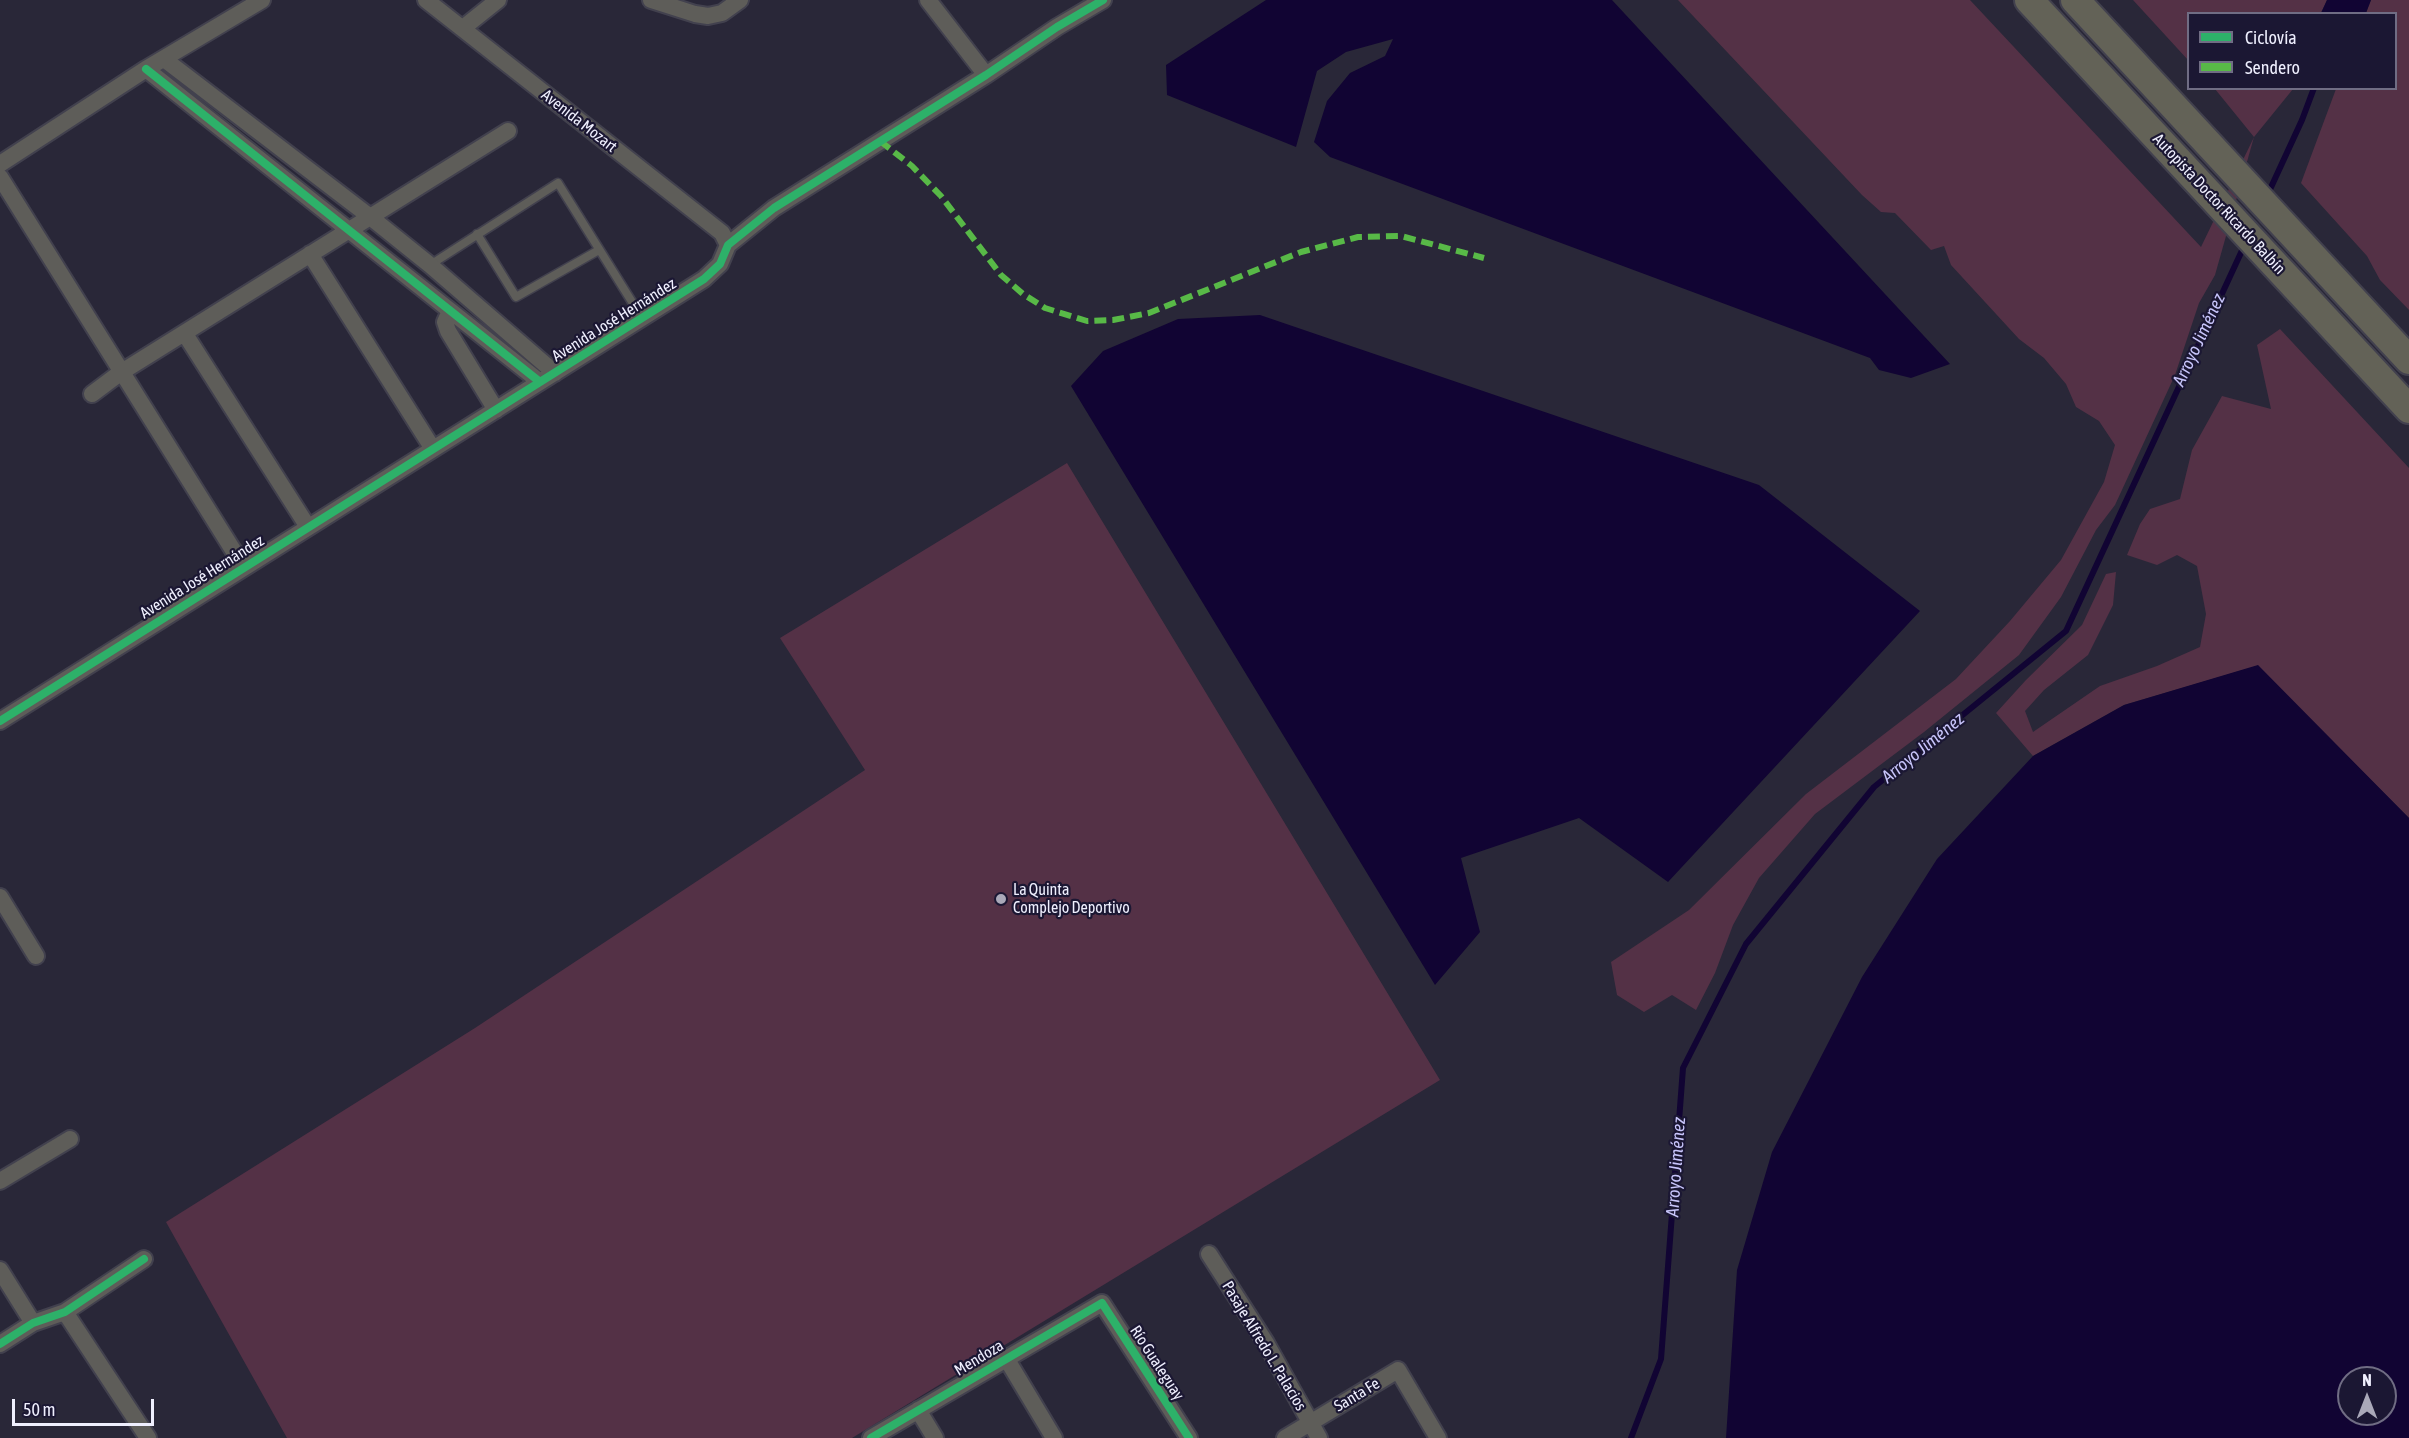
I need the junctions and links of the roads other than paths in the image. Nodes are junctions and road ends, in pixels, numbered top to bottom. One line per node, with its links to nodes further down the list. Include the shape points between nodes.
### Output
1 (262, 0): 11 (street)
2 (426, 0): 10 (street, Avenida Mozart)
3 (498, 0): 10 (street)
4 (651, 0): 5 (street, via 708,16 722,13)
5 (740, 0)
6 (928, 0): 13 (street)
7 (1103, 0): 13 (street, Avenida José Hernández)
8 (2029, 0): 32 (highway, Autopista Doctor Ricardo Balbín)
9 (2075, 0): 27 (highway, Autopista Doctor Ricardo Balbín)
10 (463, 28): 20 (street, Avenida Mozart, via 722,233)
11 (164, 59): 12 (street); 17 (street)
12 (146, 69): 15 (street); 18 (street)
13 (986, 75): 20 (street, Avenida José Hernández, via 774,208)
14 (508, 131): 17 (street)
15 (0, 164)
16 (0, 177): 28 (street)
17 (369, 216): 18 (street); 23 (street)
18 (348, 229): 22 (street); 24 (street)
19 (477, 234): 21 (lane, via 516,297); 21 (lane, via 558,183); 23 (lane)
20 (728, 245): 25 (street, Avenida José Hernández, via 720,264 704,279)
21 (599, 250): 25 (lane)
22 (310, 254): 26 (street); 34 (street)
23 (430, 265): 29 (street)
24 (450, 311): 30 (street); 33 (street, via 445,321 448,331)
25 (642, 318): 29 (street, Avenida José Hernández)
26 (185, 334): 28 (street); 35 (street)
27 (2409, 360)
28 (120, 373): 31 (street); 36 (street)
29 (555, 373): 30 (street, Avenida José Hernández)
30 (540, 382): 33 (street, Avenida José Hernández)
31 (92, 394)
32 (2409, 409)
33 (496, 410): 34 (street, Avenida José Hernández)
34 (433, 448): 35 (street, Avenida José Hernández)
35 (308, 527): 36 (street, Avenida José Hernández)
36 (243, 566): 37 (street, Avenida José Hernández)
37 (0, 721)
38 (0, 897): 39 (street)
39 (36, 956)
40 (70, 1139): 41 (street)
41 (0, 1181)
42 (1209, 1254): 51 (street, Pasaje Alfredo L. Palacios, via 1266,1342)
43 (144, 1259): 46 (street)
44 (0, 1269): 47 (street)
45 (1102, 1304): 49 (street, Mendoza); 56 (street, Río Gualeguay)
46 (65, 1312): 47 (street); 52 (street)
47 (33, 1323): 48 (street)
48 (0, 1344)
49 (1006, 1358): 50 (street, Mendoza); 55 (street)
50 (918, 1410): 53 (street, Mendoza); 54 (street)
51 (1310, 1423): 57 (street, Santa Fe); 58 (street, Pasaje Alfredo L. Palacios); 59 (street, Santa Fe, via 1398,1370)
52 (148, 1438)
53 (871, 1438)
54 (935, 1438)
55 (1054, 1438)
56 (1189, 1438)
57 (1285, 1438)
58 (1319, 1438)
59 (1438, 1438)

